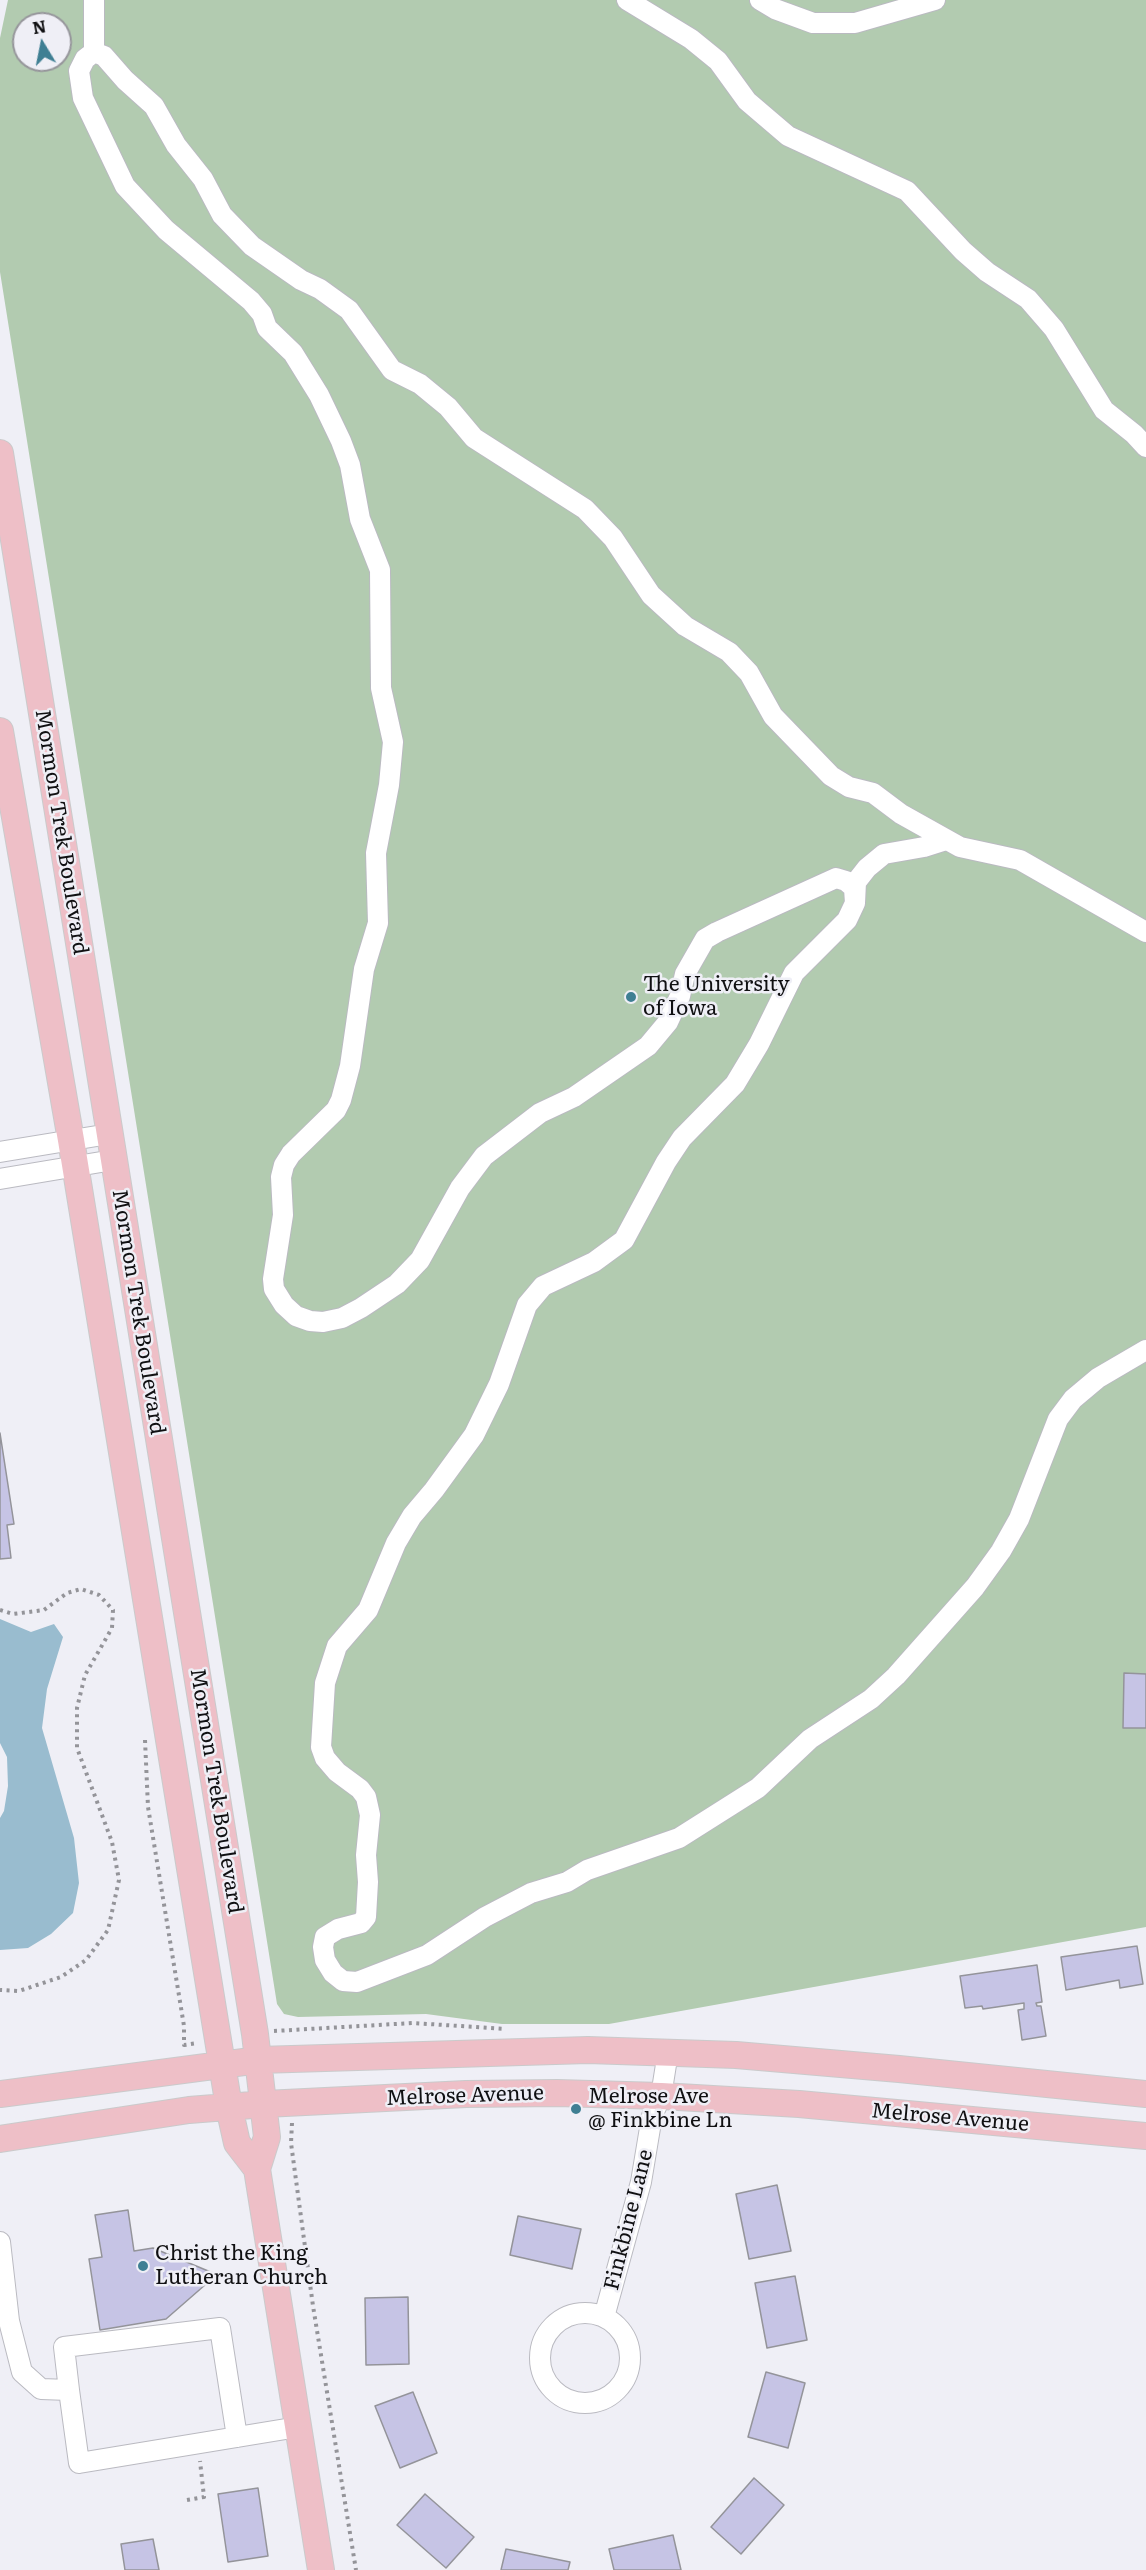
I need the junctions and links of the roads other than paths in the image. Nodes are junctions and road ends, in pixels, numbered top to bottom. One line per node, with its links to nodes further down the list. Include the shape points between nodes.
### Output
1 (94, 0): 5 (street)
2 (627, 0): 6 (street, via 691,39 718,61 747,101 788,136 907,191 963,251 1028,299 1054,329 1104,410)
3 (760, 0): 4 (street, via 813,23 855,23)
4 (935, 0)
5 (94, 52): 9 (street, via 104,56 154,106 222,215 252,246 349,310 392,370 420,384 448,407 474,438 585,509 613,538 664,608 685,626 729,652 749,673 773,716 831,776 849,787 873,793); 10 (street, via 79,71 83,98 125,186 166,230 251,301 267,328 293,353 341,441 350,465 360,519 380,570 381,688 393,742 376,853 378,923 364,969 341,1100 336,1110 291,1154 281,1177 284,1215 273,1279 284,1305 296,1316 323,1322 342,1318 397,1284 420,1260 460,1188 484,1156 540,1113 574,1097 648,1046 668,1022 684,975 705,939 836,878 854,888)
6 (1146, 447)
7 (0, 453): 12 (main road, Mormon Trek Boulevard)
8 (0, 731): 13 (main road, Mormon Trek Boulevard)
9 (946, 840): 10 (street, via 884,854 856,882); 11 (street, via 960,847 1020,860)
10 (855, 903): 18 (street, via 847,920 795,973 735,1084 682,1138 624,1240 594,1262 543,1286 527,1305 499,1384 474,1435 412,1515 391,1553 368,1610 337,1646 325,1683 321,1747 337,1772 366,1797 370,1815 366,1917 361,1923 325,1937 325,1960 333,1973 343,1981 357,1982 427,1955 531,1893 679,1838 758,1788 810,1738 871,1699 896,1676 975,1587 1019,1519 1058,1419 1073,1399 1098,1378)
11 (1146, 932)
12 (109, 1134): 13 (street); 15 (main road, Mormon Trek Boulevard)
13 (70, 1140): 14 (street); 16 (main road, Mormon Trek Boulevard)
14 (0, 1152)
15 (113, 1160): 16 (street); 20 (main road, Mormon Trek Boulevard)
16 (75, 1167): 17 (street); 21 (main road, Mormon Trek Boulevard)
17 (0, 1179)
18 (1146, 1350)
19 (668, 2052): 20 (main road, Melrose Avenue, via 473,2052); 23 (main road, Melrose Avenue, via 899,2069); 24 (street, Finkbine Lane)
20 (259, 2060): 21 (main road, Melrose Avenue); 25 (main road, Mormon Trek Boulevard)
21 (222, 2064): 22 (main road, Melrose Avenue); 26 (main road, Mormon Trek Boulevard)
22 (0, 2094)
23 (1146, 2094)
24 (661, 2096): 25 (main road, Melrose Avenue, via 466,2094); 27 (main road, Melrose Avenue, via 799,2104); 31 (street, Finkbine Lane, via 652,2116 641,2182)
25 (265, 2104): 26 (main road, Melrose Avenue); 29 (main road, Mormon Trek Boulevard, via 267,2137)
26 (229, 2107): 28 (main road, Melrose Avenue); 29 (main road, Mormon Trek Boulevard, via 237,2143)
27 (1146, 2136)
28 (0, 2139)
29 (257, 2169): 33 (main road, Mormon Trek Boulevard)
30 (0, 2242): 32 (street, via 9,2321 22,2372 41,2389)
31 (604, 2317): 31 (street, Finkbine Lane, via 572,2315 553,2326 540,2348 543,2377 567,2401 602,2400 612,2395 629,2371 629,2346 615,2325)
32 (69, 2390): 34 (street, via 79,2463); 34 (street, via 64,2347 220,2328)
33 (298, 2427): 34 (street); 35 (main road, Mormon Trek Boulevard)
34 (237, 2437)
35 (321, 2570)

